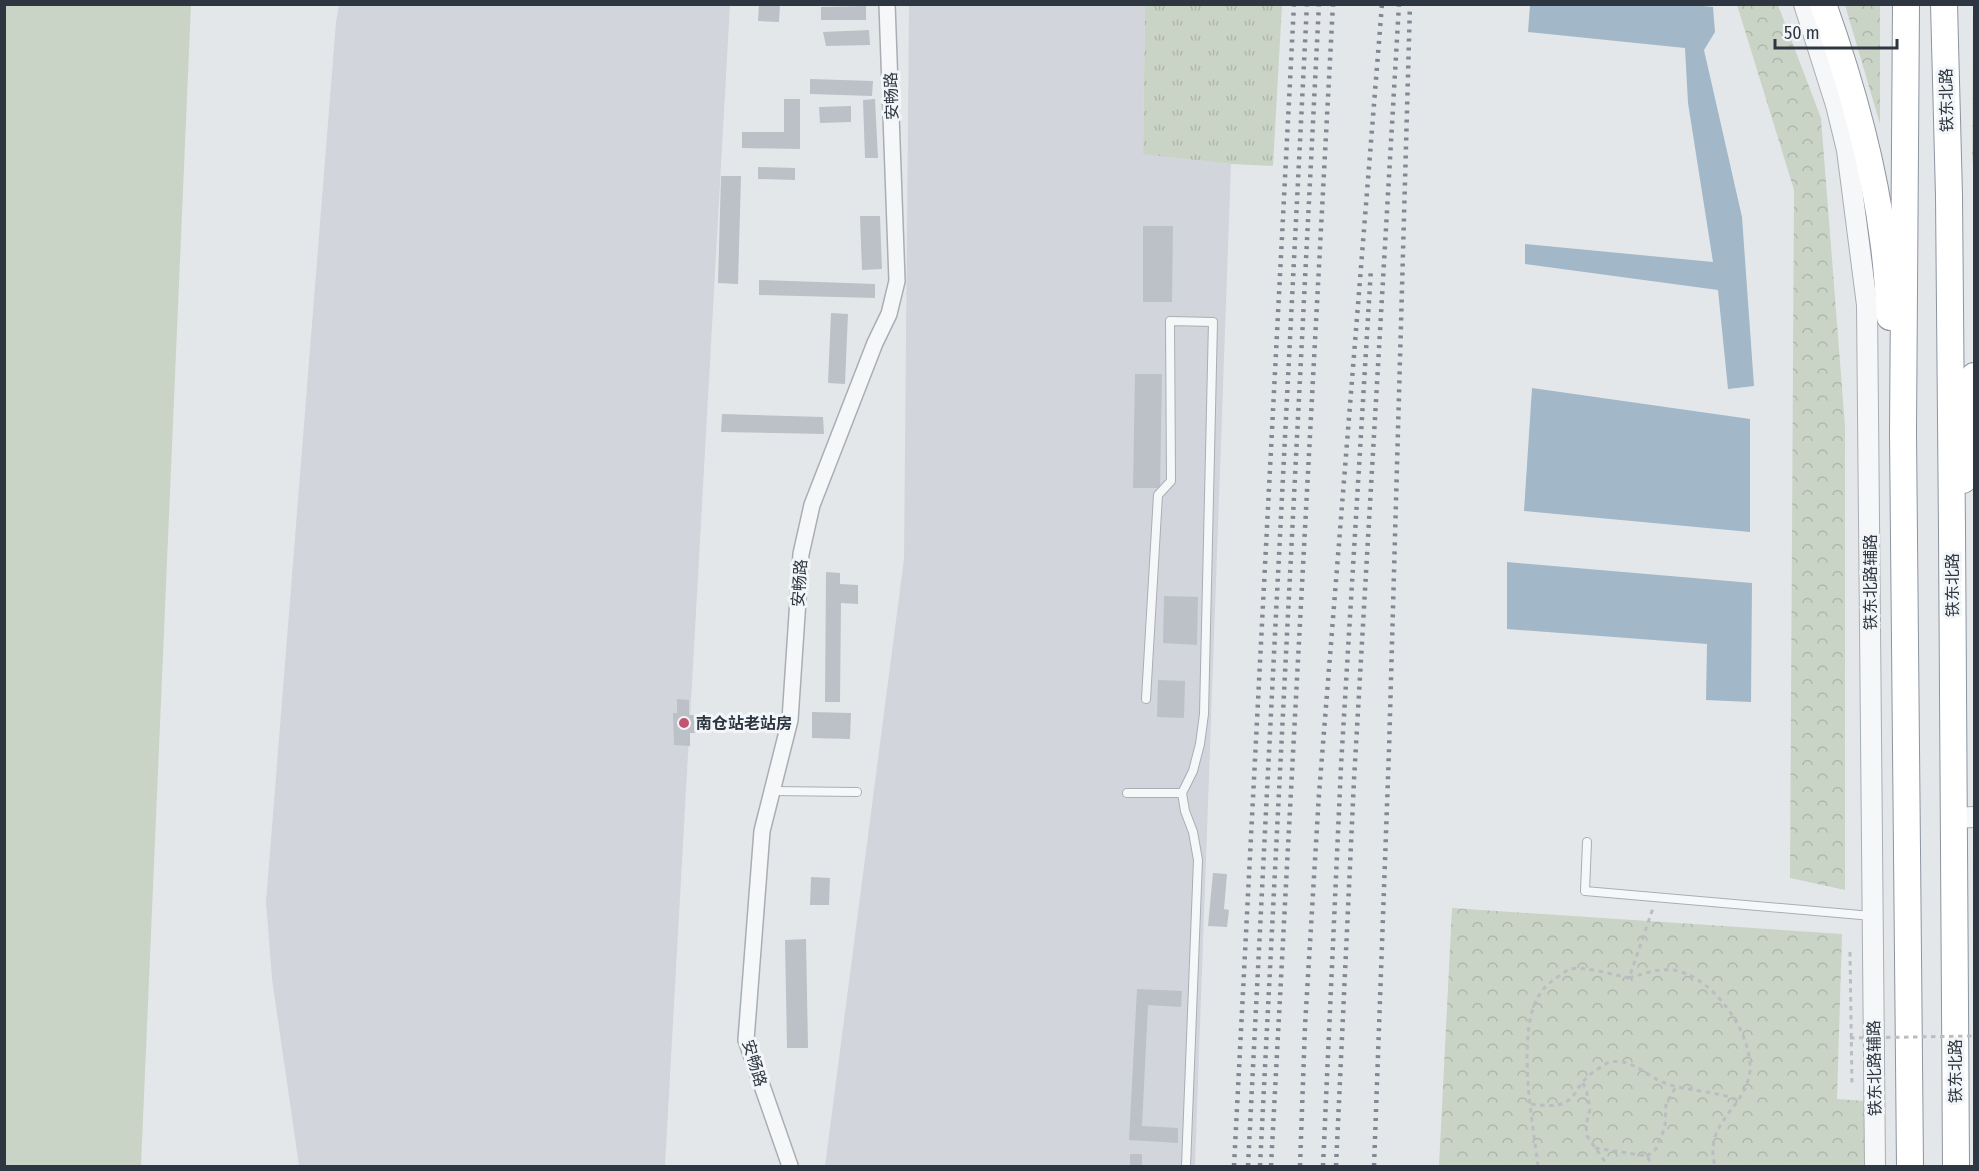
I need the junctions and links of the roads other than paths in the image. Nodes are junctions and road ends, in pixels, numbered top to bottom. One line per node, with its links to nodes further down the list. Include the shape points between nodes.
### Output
1 (887, 4): 10 (street, 安畅路, via 897,281 889,314 805,531 790,720)
2 (1804, 4): 16 (street, 铁东北路辅路, via 1847,150 1868,305)
3 (1823, 4): 7 (highway, via 1840,52 1873,181 1883,238)
4 (1906, 4): 7 (highway)
5 (1944, 4): 8 (highway, 铁东北路)
6 (1974, 376): 8 (highway, via 1969,448)
7 (1903, 432): 20 (highway)
8 (1952, 531): 14 (highway, 铁东北路)
9 (1146, 699): 13 (lane, via 1158,495 1171,481 1170,321 1213,322 1204,714 1193,771)
10 (772, 791): 11 (lane); 17 (street, 安畅路, via 762,831 746,1040)
11 (857, 792)
12 (1127, 793): 13 (lane)
13 (1182, 793): 18 (lane, via 1198,860)
14 (1964, 817): 21 (highway, 铁东北路)
15 (1587, 842): 16 (lane, via 1585,891)
16 (1872, 916): 19 (street, 铁东北路辅路)
17 (790, 1167)
18 (1186, 1167)
19 (1875, 1167)
20 (1910, 1167)
21 (1956, 1167)

